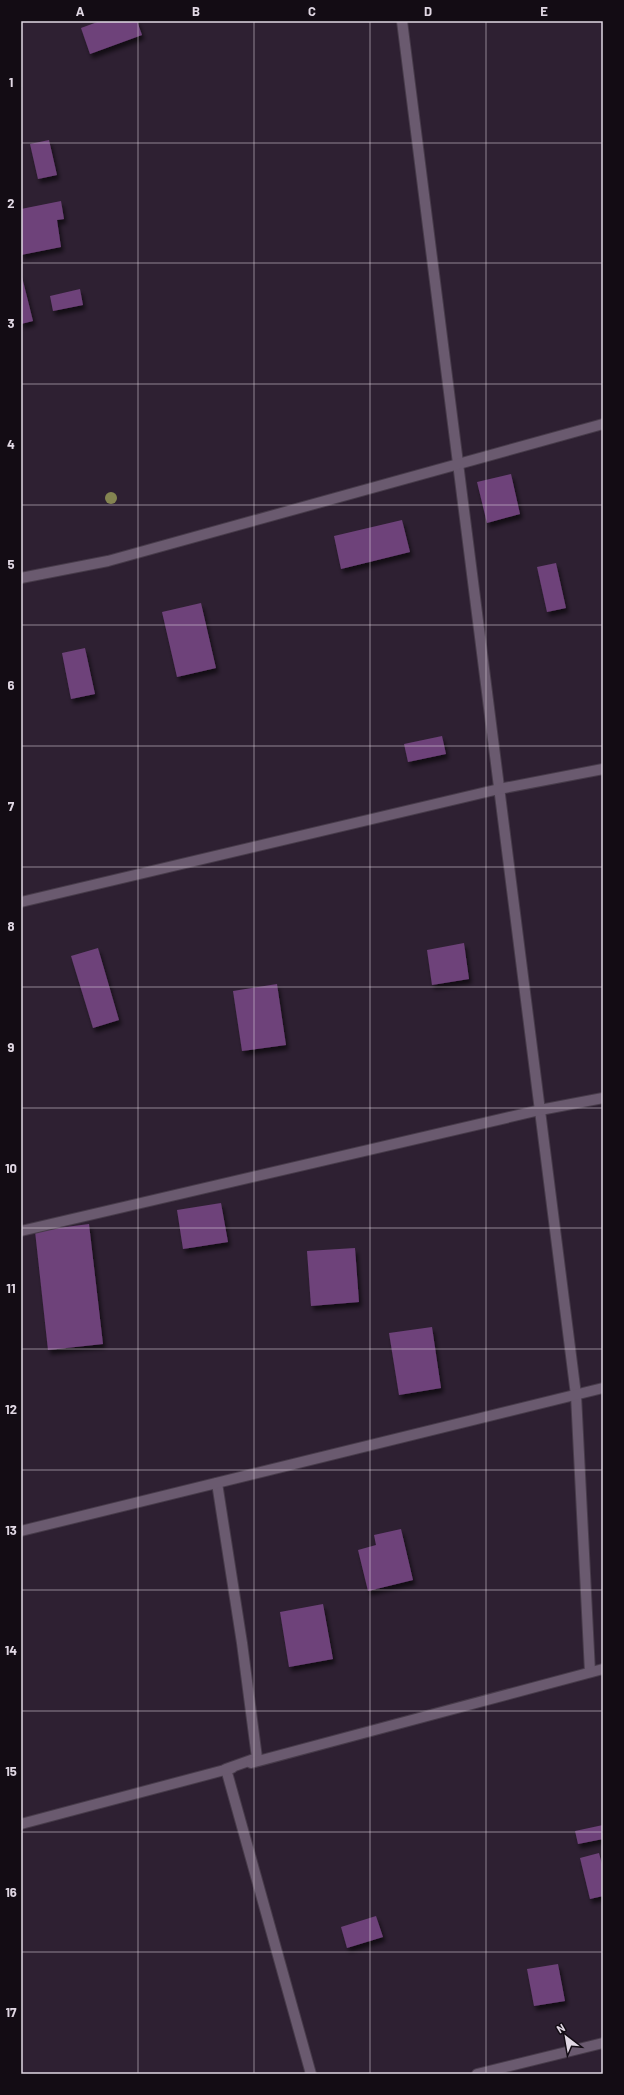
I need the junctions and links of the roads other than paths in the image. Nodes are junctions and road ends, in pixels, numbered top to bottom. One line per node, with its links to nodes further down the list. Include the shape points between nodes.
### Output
1 (402, 21): 3 (street)
2 (603, 424): 3 (street)
3 (458, 465): 4 (street, via 108,562); 6 (street)
4 (21, 578)
5 (603, 769): 6 (street)
6 (499, 789): 7 (street); 9 (street)
7 (21, 902)
8 (603, 1098): 9 (street)
9 (540, 1110): 10 (street); 12 (street)
10 (21, 1232)
11 (603, 1388): 12 (street)
12 (576, 1395): 13 (street); 16 (street)
13 (217, 1483): 14 (street); 17 (street, via 257,1758)
14 (21, 1531)
15 (603, 1669): 16 (street)
16 (590, 1672): 17 (street)
17 (226, 1770): 18 (street); 20 (street)
18 (21, 1824)
19 (603, 2043): 21 (street)
20 (311, 2074)
21 (477, 2074)

